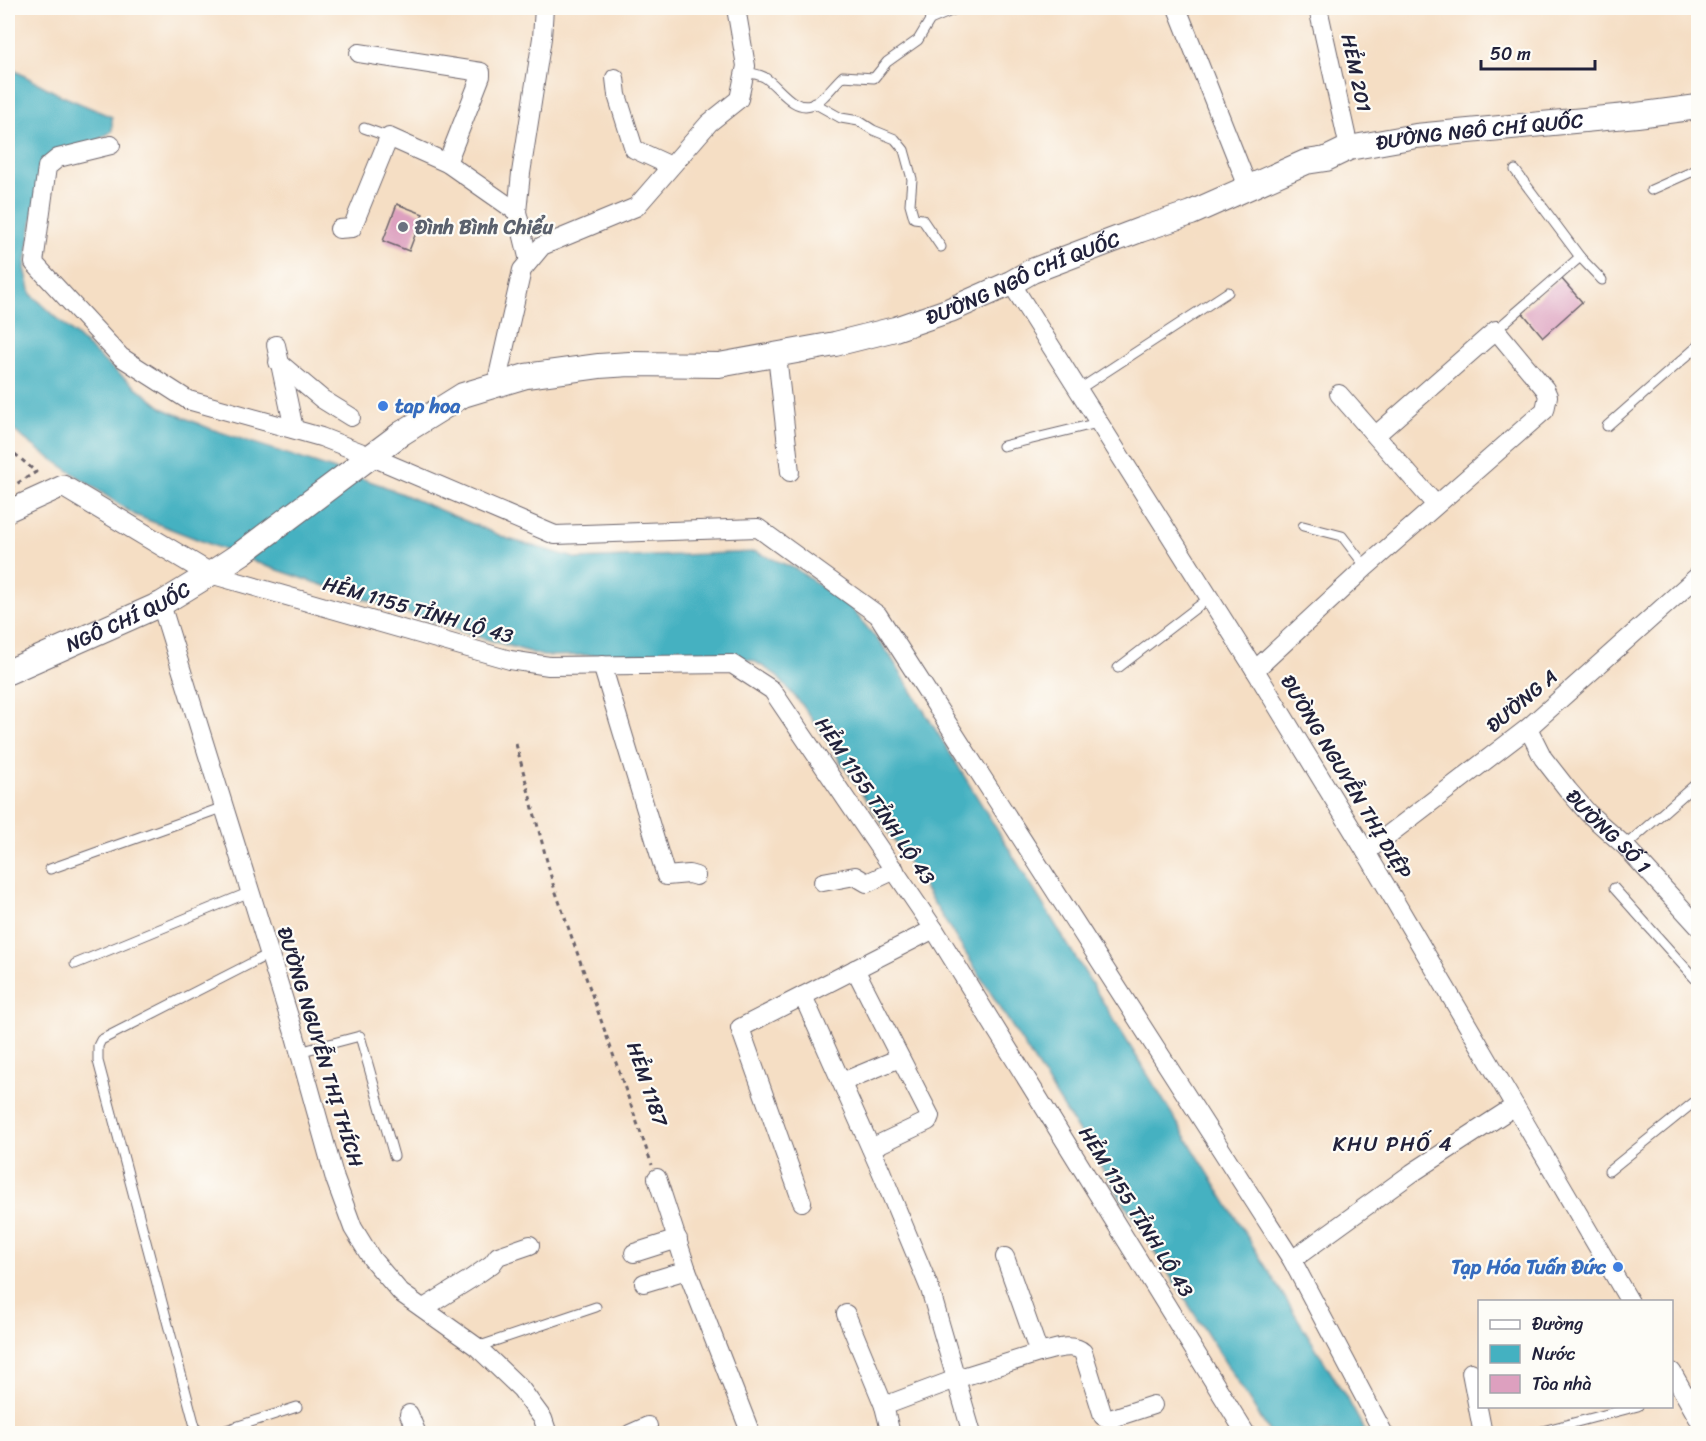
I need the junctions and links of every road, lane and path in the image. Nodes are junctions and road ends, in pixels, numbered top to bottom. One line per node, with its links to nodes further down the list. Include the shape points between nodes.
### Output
1 (544, 8): 23 (street)
2 (736, 8): 9 (street)
3 (928, 8): 7 (lane)
4 (958, 8): 7 (lane)
5 (1177, 8): 21 (street)
6 (1318, 8): 16 (street, HẺM 201)
7 (930, 20): 11 (lane, via 918,40 887,62 874,78 843,76)
8 (359, 53): 17 (street, via 481,72)
9 (745, 72): 11 (lane, via 762,76 795,104); 18 (street, via 739,99 709,123)
10 (615, 78): 18 (street, via 634,149)
11 (814, 103): 25 (lane, via 895,139 904,150 912,179 910,204 914,218 922,219)
12 (1698, 106): 16 (main road, ĐƯỜNG NGÔ CHÍ QUỐC, via 1416,136)
13 (364, 128): 14 (lane)
14 (389, 137): 17 (street); 24 (street, via 352,228)
15 (111, 145): 40 (street, via 58,158 47,167 34,263 121,357 188,400)
16 (1349, 148): 21 (main road, ĐƯỜNG NGÔ CHÍ QUỐC)
17 (447, 163): 23 (street)
18 (670, 166): 27 (street, via 636,207 542,246)
19 (1698, 169): 22 (lane)
20 (1515, 170): 26 (lane)
21 (1248, 187): 29 (main road, ĐƯỜNG NGÔ CHÍ QUỐC, via 1191,213 1032,271)
22 (1651, 190)
23 (517, 212): 27 (street)
24 (339, 230)
25 (941, 247)
26 (1580, 257): 28 (lane); 31 (lane)
27 (529, 261): 34 (street, via 522,270)
28 (1602, 280)
29 (1011, 283): 33 (main road, ĐƯỜNG NGÔ CHÍ QUỐC, via 895,329); 35 (street, ĐƯỜNG NGUYỄN THỊ DIỆP)
30 (1228, 292): 35 (lane)
31 (1496, 330): 41 (street); 47 (street, via 1545,389 1545,410)
32 (1698, 346): 39 (lane)
33 (777, 355): 34 (main road, ĐƯỜNG NGÔ CHÍ QUỐC, via 719,365 599,366 526,376); 45 (street)
34 (496, 385): 44 (main road, ĐƯỜNG NGÔ CHÍ QUỐC, via 463,395)
35 (1078, 390): 38 (street, ĐƯỜNG NGUYỄN THỊ DIỆP)
36 (1339, 394): 41 (street)
37 (351, 417): 40 (street, via 322,399 277,354)
38 (1098, 423): 42 (lane); 53 (street, ĐƯỜNG NGUYỄN THỊ DIỆP)
39 (1607, 426)
40 (294, 429): 44 (street, via 321,437)
41 (1376, 435): 47 (street)
42 (1003, 446)
43 (8, 448): 46 (path, via 36,472)
44 (363, 461): 51 (main road, NGÔ CHÍ QUỐC); 92 (street, via 555,535 758,528 878,615)
45 (790, 472)
46 (8, 489)
47 (1436, 505): 50 (street)
48 (8, 511): 51 (street, via 63,486)
49 (1303, 526): 50 (lane, via 1342,536)
50 (1366, 567): 57 (street)
51 (210, 574): 54 (main road, NGÔ CHÍ QUỐC); 55 (street, HẺM 1155 TỈNH LỘ 43, via 510,660 549,666)
52 (1698, 576): 59 (street, ĐƯỜNG A)
53 (1209, 598): 56 (lane); 57 (street, ĐƯỜNG NGUYỄN THỊ DIỆP)
54 (161, 604): 58 (main road, NGÔ CHÍ QUỐC); 62 (street, ĐƯỜNG NGUYỄN THỊ THÍCH)
55 (602, 666): 66 (street, HẺM 1155 TỈNH LỘ 43, via 732,664 772,690); 67 (street, via 666,876)
56 (1118, 668)
57 (1255, 670): 64 (street, ĐƯỜNG NGUYỄN THỊ DIỆP)
58 (8, 672)
59 (1528, 728): 63 (street, ĐƯỜNG SỐ 1, via 1543,758 1568,790); 64 (street, ĐƯỜNG A)
60 (516, 744): 86 (path, HẺM 1187, via 553,884)
61 (1698, 782): 63 (lane)
62 (224, 807): 65 (lane); 70 (street, ĐƯỜNG NGUYỄN THỊ THÍCH)
63 (1625, 846): 71 (street, ĐƯỜNG SỐ 1)
64 (1366, 852): 82 (street, ĐƯỜNG NGUYỄN THỊ DIỆP)
65 (50, 869)
66 (895, 870): 68 (street, via 867,883 855,876); 72 (street, HẺM 1155 TỈNH LỘ 43)
67 (696, 876)
68 (824, 882)
69 (1614, 888): 76 (lane)
70 (250, 892): 73 (street, ĐƯỜNG NGUYỄN THỊ THÍCH); 74 (lane)
71 (1698, 926)
72 (934, 928): 75 (street); 119 (street, HẺM 1155 TỈNH LỘ 43)
73 (269, 954): 78 (street, ĐƯỜNG NGUYỄN THỊ THÍCH); 111 (lane, via 101,1040 98,1046)
74 (75, 964)
75 (855, 969): 77 (street); 79 (street)
76 (1698, 982)
77 (803, 996): 80 (street); 87 (street, via 740,1028)
78 (299, 1052): 84 (lane, via 360,1036); 97 (street, ĐƯỜNG NGUYỄN THỊ THÍCH, via 353,1228 372,1259 401,1293)
79 (900, 1058): 80 (street); 83 (street, via 930,1116 928,1121)
80 (842, 1082): 83 (street)
81 (1698, 1098): 85 (lane)
82 (1515, 1106): 92 (street, via 1412,1173); 95 (street, ĐƯỜNG NGUYỄN THỊ DIỆP)
83 (871, 1148): 103 (street, via 930,1289)
84 (394, 1156)
85 (1609, 1171)
86 (657, 1178): 88 (street)
87 (801, 1202)
88 (678, 1239): 90 (street); 93 (street)
89 (530, 1245): 97 (street, via 498,1256 492,1264)
90 (634, 1252)
91 (1005, 1257): 100 (street)
92 (1292, 1260): 120 (street)
93 (687, 1270): 94 (street); 116 (street)
94 (644, 1283)
95 (1629, 1300)
96 (596, 1307): 99 (lane)
97 (424, 1308): 99 (street, ĐƯỜNG NGUYỄN THỊ THÍCH)
98 (846, 1314): 105 (street)
99 (477, 1347): 114 (street, ĐƯỜNG NGUYỄN THỊ THÍCH, via 521,1389 543,1419)
100 (1039, 1353): 103 (street); 104 (street, via 1080,1348 1105,1418)
101 (1471, 1372): 121 (street)
102 (1673, 1377): 109 (street)
103 (956, 1379): 105 (street); 118 (street)
104 (1153, 1405)
105 (884, 1406): 117 (street)
106 (297, 1407): 112 (lane)
107 (1634, 1408): 122 (lane)
108 (409, 1414): 113 (street)
109 (1698, 1418)
110 (648, 1426): 115 (street)
111 (197, 1434)
112 (214, 1434)
113 (417, 1434)
114 (548, 1434)
115 (630, 1434)
116 (751, 1434)
117 (891, 1434)
118 (972, 1434)
119 (1246, 1434)
120 (1384, 1434)
121 (1483, 1434)
122 (1531, 1434)

